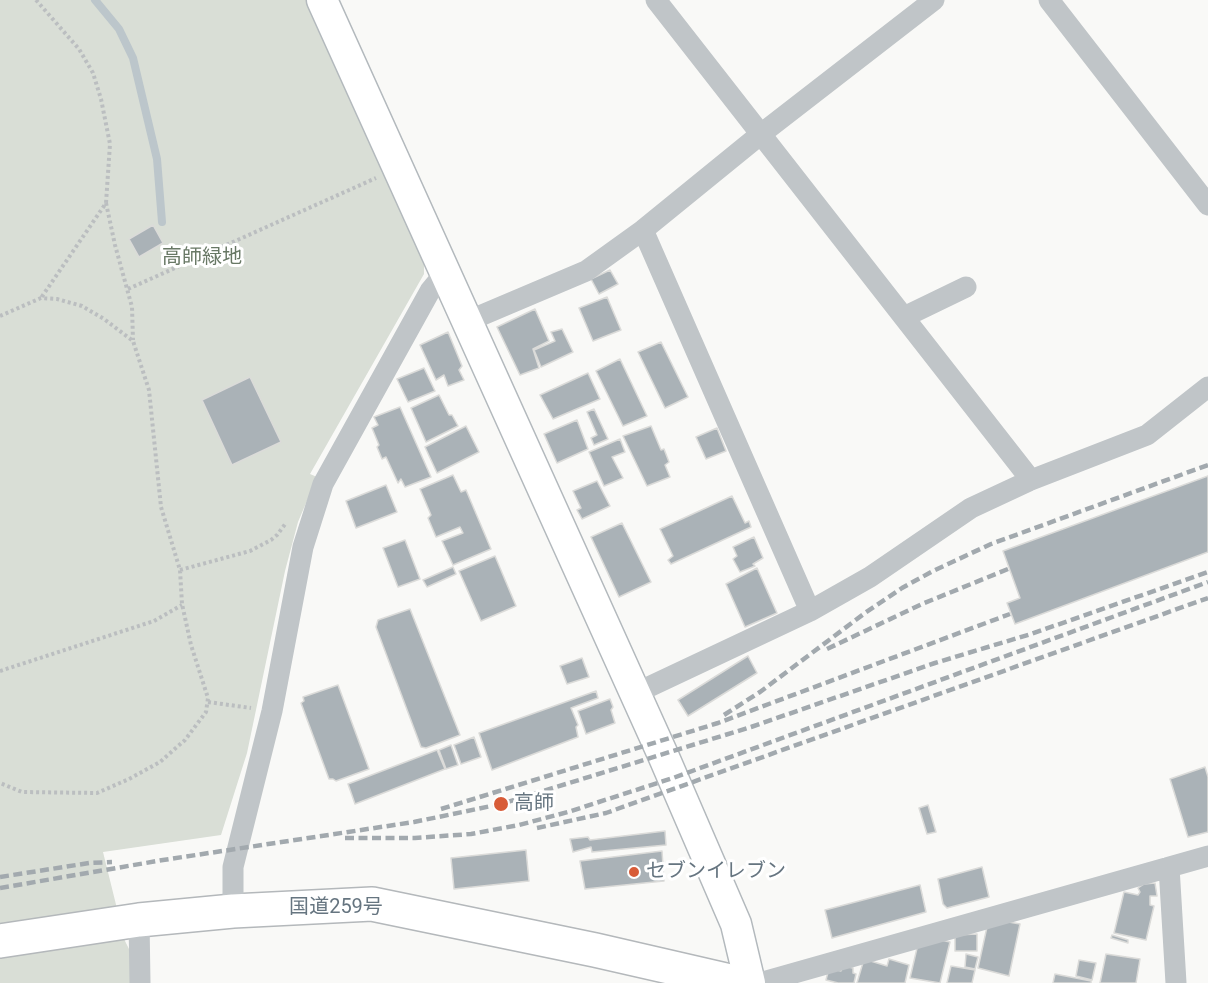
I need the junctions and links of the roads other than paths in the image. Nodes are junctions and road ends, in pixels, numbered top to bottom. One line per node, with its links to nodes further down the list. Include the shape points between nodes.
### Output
1 (322, 0): 8 (street)
2 (656, 0): 5 (street)
3 (934, 0): 5 (street)
4 (1049, 0): 6 (street)
5 (762, 134): 7 (street); 10 (street)
6 (1208, 205)
7 (643, 230): 11 (street, via 586,271); 14 (street)
8 (444, 274): 11 (street); 18 (street, via 430,291 323,484 303,547 272,711 233,867)
9 (966, 287): 10 (street)
10 (904, 317): 13 (street)
11 (468, 321): 15 (street)
12 (1208, 387): 13 (street, via 1147,435)
13 (1031, 480): 14 (street, via 971,508 870,577)
14 (810, 611): 15 (street)
15 (636, 693): 24 (street, via 736,924)
16 (1208, 856): 17 (street)
17 (1169, 867): 25 (street); 26 (street)
18 (233, 910): 19 (highway, 国道259号); 21 (highway, 国道259号, via 372,904)
19 (139, 920): 20 (highway, 国道259号); 22 (street)
20 (0, 942)
21 (699, 978): 23 (highway, 国道259号)
22 (140, 983)
23 (739, 983)
24 (750, 983)
25 (759, 983)
26 (1176, 983)

